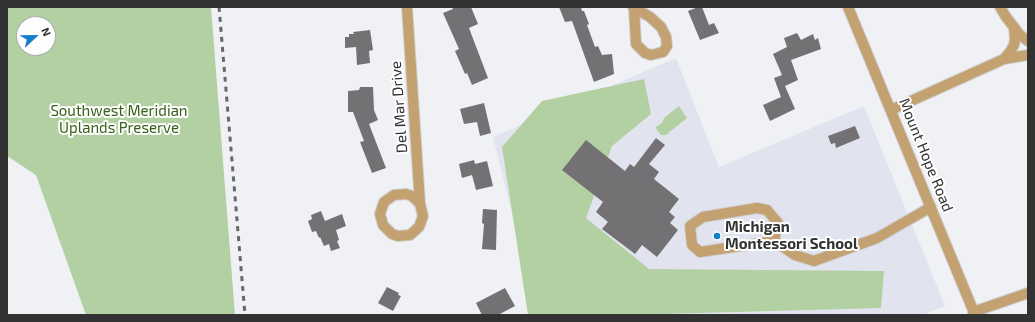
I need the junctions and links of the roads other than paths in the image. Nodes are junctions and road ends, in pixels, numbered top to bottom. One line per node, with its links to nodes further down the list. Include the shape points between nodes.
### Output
1 (407, 7): 10 (street, Del Mar Drive)
2 (848, 7): 9 (street, Mount Hope Road)
3 (1000, 7): 5 (street)
4 (633, 8): 4 (street, via 636,44 651,55 663,52 667,46 661,27)
5 (1014, 27): 6 (street); 8 (street, via 1014,45)
6 (1028, 41)
7 (1028, 55): 8 (street)
8 (1004, 59): 9 (street)
9 (891, 110): 11 (street, Mount Hope Road)
10 (420, 204): 10 (street, Del Mar Drive, via 412,196 394,195 384,202 380,214 383,225 392,234 410,235 422,222)
11 (931, 207): 12 (street, via 877,238 814,261 795,255); 14 (street, Mount Hope Road)
12 (774, 241): 12 (street, via 778,223 767,210 757,208 703,217 690,226 692,246 700,252)
13 (1028, 293): 14 (street)
14 (974, 313)

